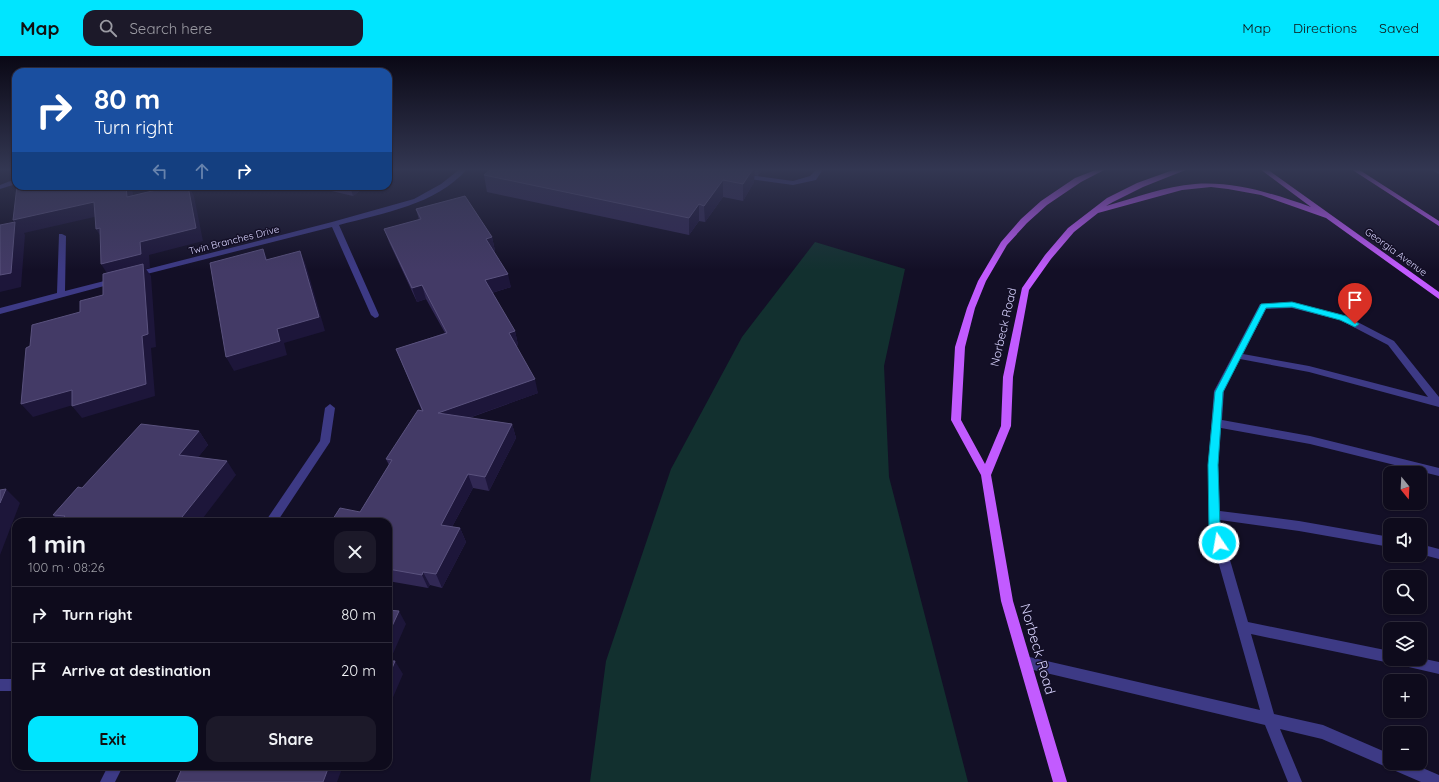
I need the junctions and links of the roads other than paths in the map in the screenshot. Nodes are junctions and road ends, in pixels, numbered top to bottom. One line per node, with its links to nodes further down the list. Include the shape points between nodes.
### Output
1 (410, 203): 10 (street, Twin Branches Drive)
2 (1044, 203): 22 (main road, Norbeck Road, via 1004,244 982,281 971,308 960,348 956,420)
3 (1106, 203): 8 (main road, Norbeck Road)
4 (1126, 203): 8 (main road)
5 (1293, 203): 9 (main road)
6 (1311, 203): 9 (main road, Georgia Avenue)
7 (1407, 203): 11 (main road)
8 (1093, 212): 22 (main road, Norbeck Road, via 1071,230 1025,290 1008,376 1006,426)
9 (1330, 217): 14 (main road, Georgia Avenue)
10 (335, 224): 13 (street, Twin Branches Drive); 16 (street)
11 (1439, 224)
12 (62, 236): 13 (street)
13 (61, 294): 15 (street, Twin Branches Drive)
14 (1439, 296)
15 (0, 311)
16 (374, 315)
17 (1238, 356): 18 (street, via 1309,370); 18 (street, via 1263,306 1292,305 1343,318 1391,343); 20 (street, via 1219,392)
18 (1439, 403)
19 (330, 408): 24 (street, via 325,442)
20 (1216, 423): 21 (street, via 1310,440); 23 (street, via 1213,465)
21 (1439, 472)
22 (986, 475): 30 (main road, Norbeck Road, via 1007,601)
23 (1215, 516): 25 (street, via 1299,526); 28 (street, via 1215,529)
24 (274, 518)
25 (1383, 541)
26 (1427, 551): 27 (street)
27 (1439, 554)
28 (1243, 627): 29 (street); 35 (street)
29 (1383, 656)
30 (1025, 662): 35 (street); 40 (main road, Norbeck Road)
31 (1427, 665): 32 (street)
32 (1439, 668)
33 (0, 685): 34 (street)
34 (12, 685)
35 (1269, 719): 36 (street, via 1323,732); 41 (street)
36 (1383, 758)
37 (114, 770): 39 (street)
38 (1410, 770): 42 (street)
39 (107, 782)
40 (1060, 782)
41 (1296, 782)
42 (1438, 782)

